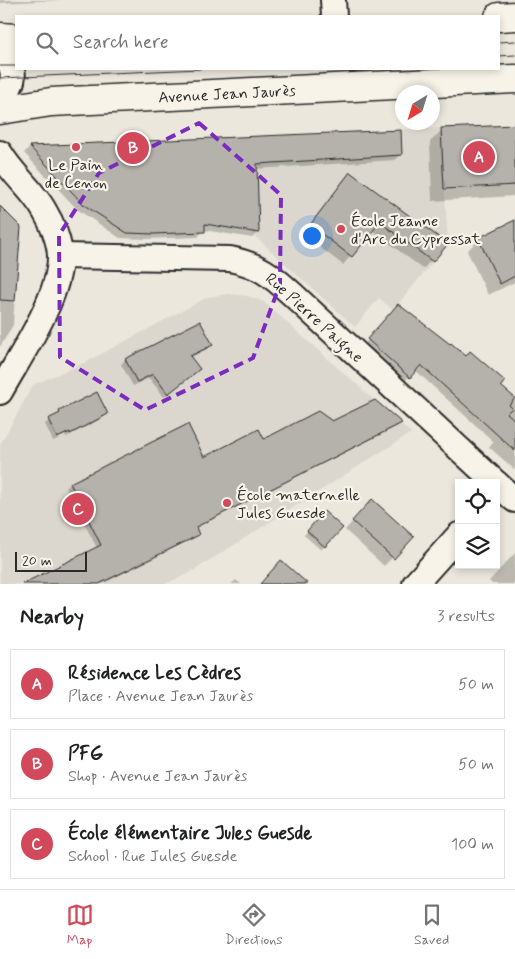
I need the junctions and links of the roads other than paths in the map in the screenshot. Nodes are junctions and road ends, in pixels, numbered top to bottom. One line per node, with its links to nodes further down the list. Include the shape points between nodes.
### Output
1 (333, 0): 2 (street)
2 (334, 15)
3 (515, 16): 4 (main road)
4 (500, 17)
5 (0, 37): 6 (main road)
6 (15, 38)
7 (0, 48): 9 (street, via 12,66 13,78)
8 (515, 79): 10 (main road, Avenue Jean Jaurès, via 51,102)
9 (0, 100)
10 (0, 110)
11 (0, 153): 12 (street, via 44,210 56,235)
12 (60, 256): 13 (street, via 57,282 48,306); 14 (street, Rue Pierre Paigne, via 230,259 270,274)
13 (0, 392)
14 (501, 490)
15 (455, 539): 16 (street)
16 (415, 584)

